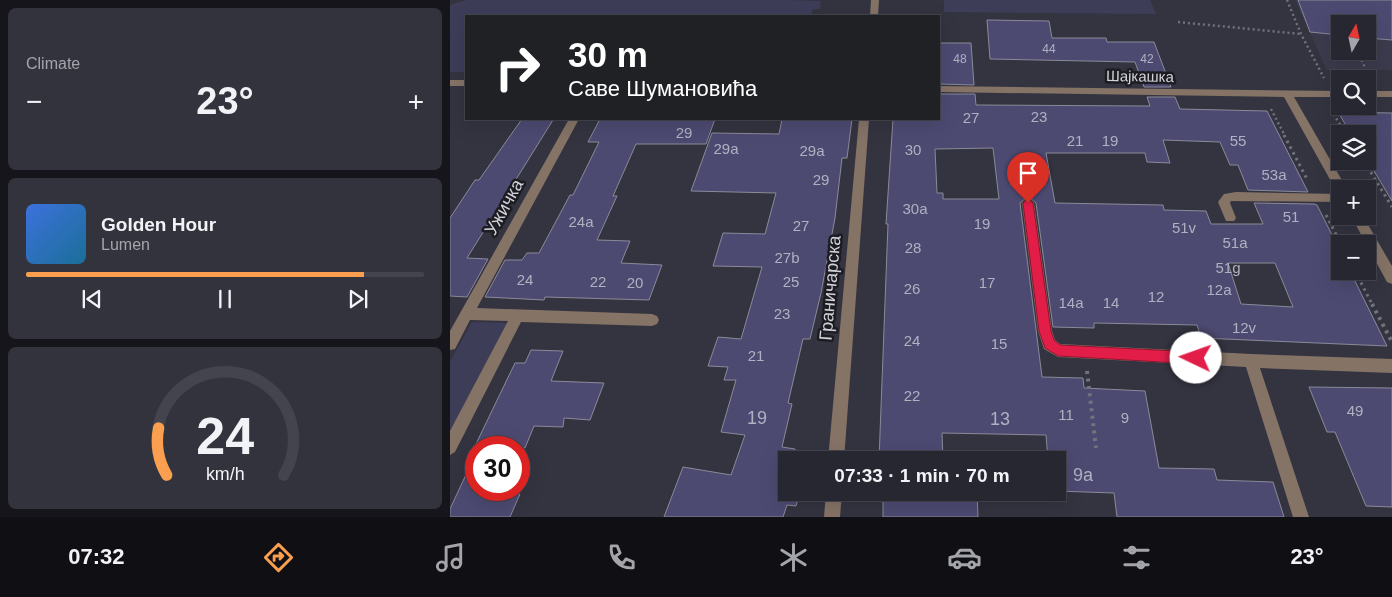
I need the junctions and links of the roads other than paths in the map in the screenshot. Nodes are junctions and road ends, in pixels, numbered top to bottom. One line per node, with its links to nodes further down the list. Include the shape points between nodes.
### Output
1 (876, 0): 2 (street)
2 (874, 15)
3 (450, 83): 4 (street)
4 (465, 83)
5 (940, 88): 6 (street, Шајкашка)
6 (1287, 93): 7 (street, Шајкашка); 12 (street)
7 (1331, 94)
8 (1376, 94): 9 (street)
9 (1392, 94)
10 (573, 120): 18 (street, Ужичка)
11 (864, 120): 25 (street, Граничарска)
12 (1336, 180)
13 (1331, 198): 15 (street, via 1228,197 1224,202)
14 (1028, 203): 22 (street, via 1049,344 1058,350 1085,353)
15 (1230, 218)
16 (1362, 225): 17 (street)
17 (1392, 278)
18 (467, 314): 19 (street); 21 (street, Ужичка)
19 (518, 315): 20 (street); 24 (street)
20 (652, 320)
21 (450, 344)
22 (1251, 361): 23 (street); 28 (street)
23 (1392, 366)
24 (450, 447)
25 (837, 451)
26 (833, 501): 27 (street)
27 (832, 517)
28 (1301, 517)

